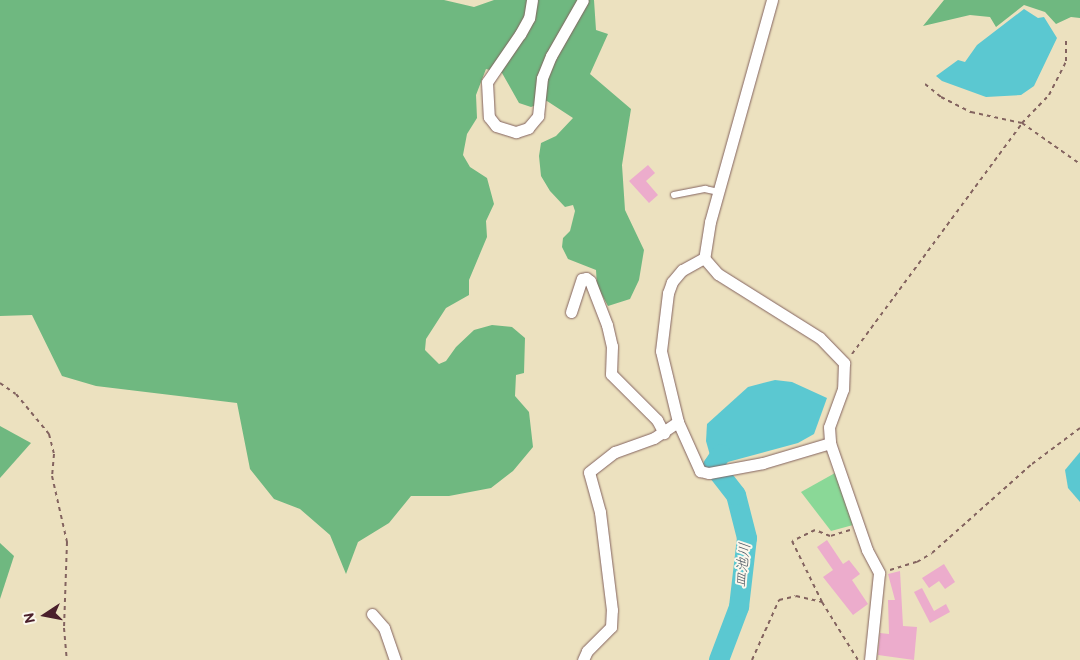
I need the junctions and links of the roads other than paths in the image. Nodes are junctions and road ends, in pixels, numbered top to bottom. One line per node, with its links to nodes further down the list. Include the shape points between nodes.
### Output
1 (532, 0): 2 (street, via 520,34 487,82 489,116 496,126 516,132 528,128 538,116 542,78)
2 (583, 0)
3 (772, 0): 4 (street)
4 (719, 192): 5 (lane, via 705,189); 6 (street)
5 (674, 195)
6 (704, 258): 8 (street, via 682,270 668,293 661,351); 10 (street, via 718,274 820,338 844,364 843,388 829,427)
7 (571, 312): 9 (street, via 582,279 590,280 612,346 611,374 657,420)
8 (678, 422): 9 (street); 10 (street, via 700,471 709,473 763,463)
9 (664, 433): 13 (street, via 614,452 589,472 600,512 612,610 611,627 587,651)
10 (830, 443): 14 (street, via 859,528 879,573)
11 (372, 614): 12 (street, via 384,628)
12 (394, 660)
13 (583, 660)
14 (870, 660)

